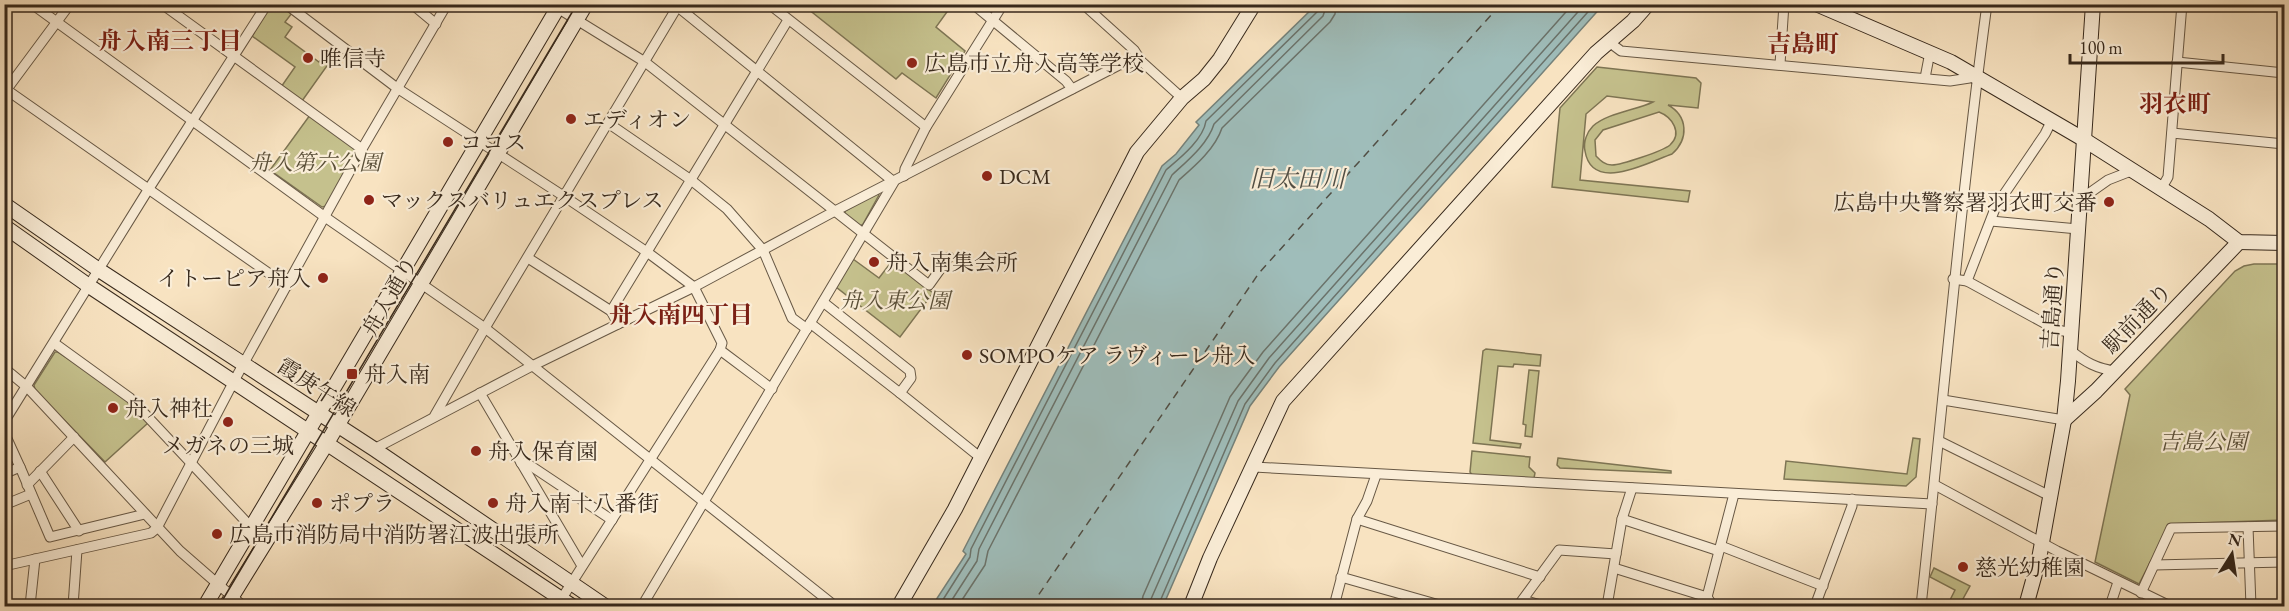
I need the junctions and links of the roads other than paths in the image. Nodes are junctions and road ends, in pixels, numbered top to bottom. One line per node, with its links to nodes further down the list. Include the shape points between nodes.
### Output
1 (32, 4): 26 (street)
2 (70, 4): 26 (street)
3 (162, 4): 30 (street)
4 (267, 4): 30 (street)
5 (286, 4): 39 (street)
6 (412, 4): 27 (street)
7 (447, 4): 27 (street)
8 (586, 4): 23 (street, 舟入通り)
9 (769, 4): 24 (street)
10 (973, 4): 25 (street)
11 (1003, 4): 25 (street)
12 (1083, 4): 31 (street)
13 (1648, 4): 28 (street)
14 (1784, 4): 34 (street)
15 (1816, 4): 22 (street)
16 (1987, 4): 37 (street)
17 (2093, 4): 49 (street, 吉島通り)
18 (2182, 4): 33 (street)
19 (556, 6): 23 (street); 50 (street, 舟入通り)
20 (679, 6): 32 (street); 35 (street)
21 (1248, 7): 42 (street, via 1220,59)
22 (1844, 10): 29 (street)
23 (576, 20): 32 (street); 53 (street, 舟入通り)
24 (788, 20): 35 (street); 47 (street)
25 (993, 20): 40 (street); 47 (street)
26 (57, 23): 41 (street); 43 (street)
27 (436, 24): 39 (street)
28 (1609, 42): 34 (street, via 1621,51); 118 (street, via 1297,384 1283,401)
29 (1930, 52): 37 (street); 38 (street)
30 (235, 57): 43 (street); 52 (street)
31 (1141, 61): 40 (street, via 1119,65); 42 (street)
32 (645, 62): 45 (street); 46 (street)
33 (2177, 62): 36 (street); 48 (street)
34 (1780, 64): 38 (street)
35 (757, 73): 46 (street); 57 (street)
36 (2284, 73)
37 (1976, 77): 38 (street, via 1950,81); 44 (street); 77 (street)
38 (1925, 78)
39 (397, 88): 50 (street); 52 (street)
40 (1072, 89): 55 (street)
41 (5, 90): 59 (street)
42 (1182, 98): 113 (street, via 1137,152)
43 (194, 120): 59 (street); 64 (street)
44 (2051, 122): 49 (street); 65 (street, via 2001,198)
45 (608, 123): 56 (street); 60 (street)
46 (726, 124): 56 (street); 63 (street)
47 (926, 127): 55 (street)
48 (2172, 133): 51 (street); 58 (street, via 2168,177)
49 (2083, 139): 54 (street); 61 (street, 吉島通り)
50 (479, 142): 53 (street); 75 (street, 舟入通り)
51 (2284, 144)
52 (362, 149): 64 (street)
53 (497, 153): 60 (street); 79 (street, 舟入通り)
54 (2131, 171): 58 (street); 61 (street, via 2108,180)
55 (904, 176): 57 (street)
56 (691, 180): 71 (street, via 727,209); 72 (street)
57 (894, 182): 63 (street); 68 (street)
58 (2161, 189): 69 (street)
59 (148, 190): 76 (street); 81 (street)
60 (565, 197): 72 (street); 74 (street)
61 (2081, 200): 67 (street, 吉島通り)
62 (4, 204): 76 (street, 霞庚午線)
63 (835, 211): 68 (street); 71 (street)
64 (325, 217): 75 (street); 81 (street)
65 (1991, 221): 67 (street); 78 (street)
66 (4, 226): 80 (street)
67 (2078, 229): 88 (street, 吉島通り)
68 (864, 234): 73 (street, via 929,285); 83 (street)
69 (2239, 242): 70 (street); 95 (street, 駅前通り)
70 (2284, 243)
71 (763, 250): 82 (street); 86 (street, via 792,318)
72 (647, 252): 82 (street); 84 (street)
73 (948, 257)
74 (528, 258): 84 (street); 87 (street)
75 (403, 269): 79 (street); 102 (street, 舟入通り)
76 (99, 270): 80 (street); 92 (street, 霞庚午線)
77 (1953, 279): 78 (street); 101 (street)
78 (1967, 281): 88 (street, via 2055,329)
79 (421, 282): 87 (street); 106 (street, 舟入通り)
80 (89, 286): 89 (street); 96 (street)
81 (287, 286): 92 (street)
82 (694, 287): 85 (street); 90 (street, via 722,343)
83 (823, 302): 86 (street); 100 (street, via 910,371 911,378)
84 (611, 312): 85 (street)
85 (618, 324): 93 (street)
86 (808, 326): 98 (street); 100 (street)
87 (485, 328): 93 (street); 103 (street)
88 (2071, 333): 91 (street, 吉島通り)
89 (54, 343): 97 (street); 116 (street, via 130,398)
90 (720, 350): 98 (street); 114 (street)
91 (2070, 350): 95 (street, via 2094,367); 104 (street, 吉島通り)
92 (243, 364): 96 (street); 102 (street, 霞庚午線)
93 (532, 366): 99 (street); 114 (street)
94 (4, 368): 97 (street)
95 (2116, 371): 104 (street, 駅前通り)
96 (234, 381): 107 (street); 116 (street)
97 (27, 387): 105 (street); 109 (street)
98 (772, 389): 128 (street)
99 (480, 393): 103 (street); 115 (street)
100 (900, 393): 113 (street)
101 (1943, 400): 104 (street); 110 (street)
102 (318, 413): 106 (street, 霞庚午線); 107 (street, 舟入通り)
103 (435, 416): 112 (street)
104 (2064, 420): 126 (street, 吉島通り)
105 (4, 422)
106 (337, 426): 111 (street, 舟入通り); 112 (street, 霞庚午線)
107 (307, 431): 111 (street); 136 (street, 舟入通り)
108 (4, 432): 117 (street)
109 (74, 437): 119 (street); 131 (street)
110 (1939, 441): 122 (street); 126 (street)
111 (327, 444): 159 (street, 舟入通り); 162 (street)
112 (374, 449): 155 (street, 霞庚午線)
113 (981, 458): 170 (street)
114 (651, 461): 128 (street); 134 (street)
115 (521, 463): 134 (street); 149 (street)
116 (189, 464): 136 (street); 138 (street)
117 (20, 467): 120 (street); 124 (street)
118 (1254, 467): 121 (street); 171 (street)
119 (40, 471): 124 (street); 139 (street)
120 (4, 474)
121 (1376, 475): 123 (street); 132 (street)
122 (1935, 485): 129 (street); 140 (street)
123 (1632, 488): 125 (street); 133 (street)
124 (29, 490): 130 (street); 139 (street, via 50,537)
125 (1734, 494): 127 (street); 141 (street)
126 (2050, 496): 140 (street, 吉島通り)
127 (1852, 499): 129 (street); 156 (street)
128 (705, 503): 168 (street); 169 (street)
129 (1932, 504): 178 (street)
130 (4, 505)
131 (145, 514): 138 (street); 139 (street)
132 (1357, 519): 151 (street); 152 (street)
133 (1622, 519): 141 (street); 143 (street)
134 (612, 520): 149 (street)
135 (2284, 526): 137 (street)
136 (251, 527): 154 (street, 舟入通り)
137 (2248, 527): 146 (street); 147 (street, via 2171,528)
138 (158, 528): 142 (street, via 152,533); 154 (street)
139 (79, 531)
140 (2042, 543): 153 (street); 179 (street, 吉島通り)
141 (1720, 548): 156 (street); 158 (street)
142 (77, 550): 144 (street); 164 (street)
143 (1616, 554): 150 (street); 152 (street, via 1559,550)
144 (35, 559): 148 (street); 163 (street)
145 (2283, 562): 146 (street); 160 (street)
146 (2250, 563): 147 (street); 182 (street)
147 (2154, 565): 157 (street)
148 (4, 566)
149 (582, 566): 155 (street)
150 (1614, 568): 158 (street); 175 (street)
151 (1341, 577): 172 (street); 173 (street)
152 (1540, 577): 161 (street)
153 (2118, 582): 157 (street); 180 (street)
154 (218, 584): 159 (street); 165 (street, 舟入通り)
155 (571, 584): 162 (street); 167 (street, 霞庚午線)
156 (1823, 586): 177 (street)
157 (2141, 593): 181 (street)
158 (1707, 597): 176 (street)
159 (229, 602): 166 (street)
160 (2284, 602)
161 (1521, 603): 174 (street)
162 (564, 604)
163 (30, 606)
164 (74, 606)
165 (205, 606)
166 (243, 606)
167 (605, 606)
168 (642, 606)
169 (835, 606)
170 (899, 606)
171 (1191, 606)
172 (1334, 606)
173 (1443, 606)
174 (1544, 606)
175 (1607, 606)
176 (1713, 606)
177 (1815, 606)
178 (1921, 606)
179 (2026, 606)
180 (2109, 606)
181 (2170, 606)
182 (2251, 606)

